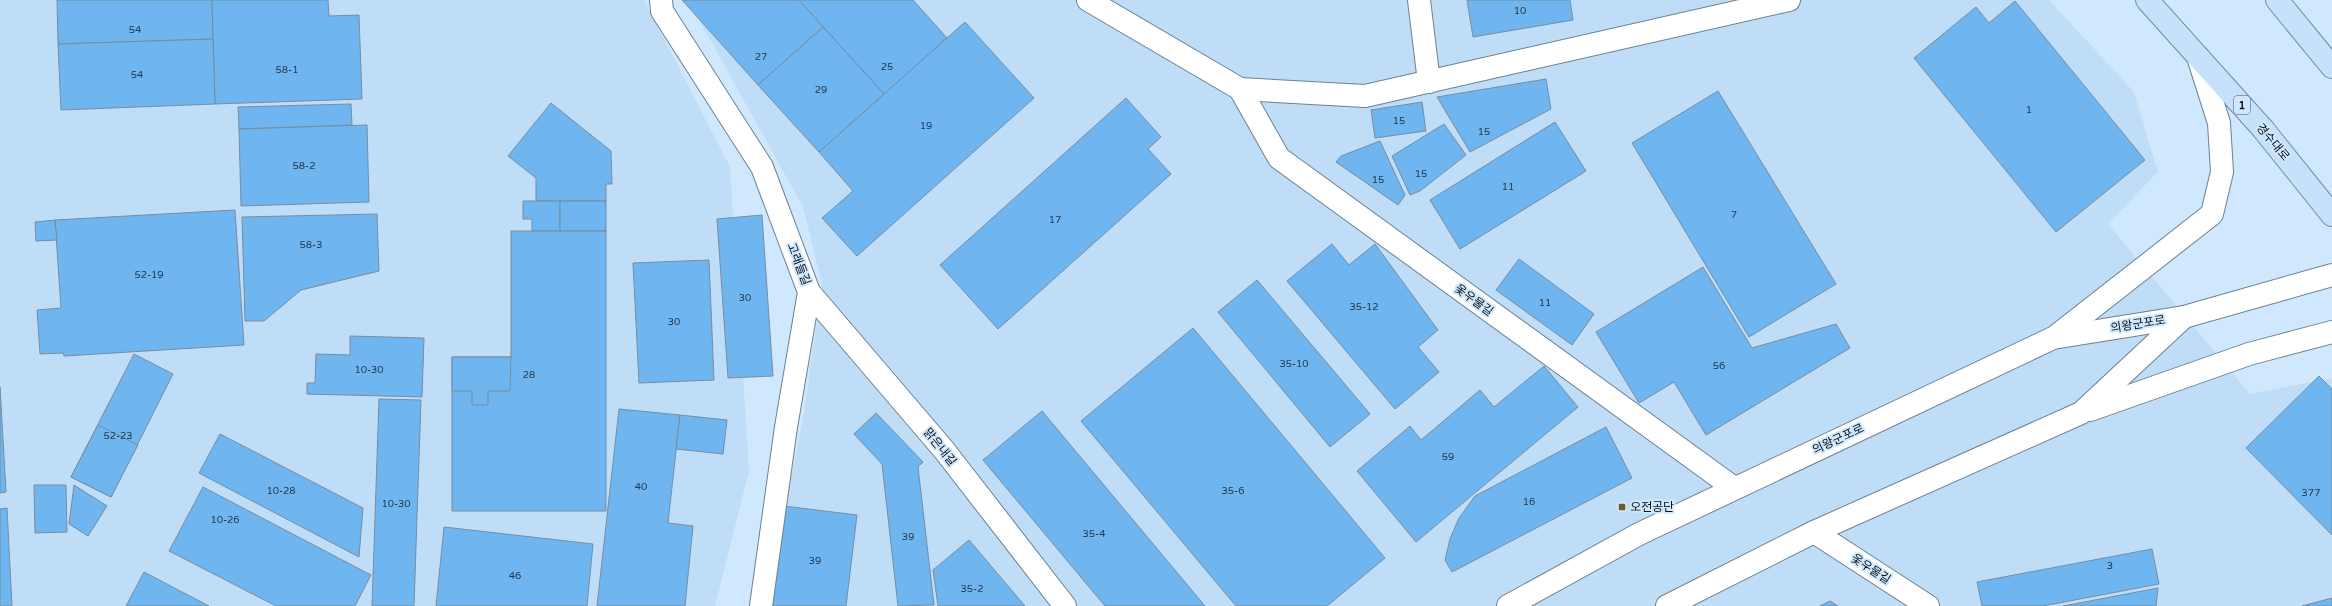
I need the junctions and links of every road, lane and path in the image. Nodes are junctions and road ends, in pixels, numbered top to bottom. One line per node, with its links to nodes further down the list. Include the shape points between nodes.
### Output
1 (661, 0): 13 (street, 고래들길, via 662,11 762,167)
2 (1088, 0): 10 (street)
3 (1419, 0): 9 (street)
4 (1789, 0): 9 (street)
5 (2146, 0): 7 (main road, 경수대로 / 1)
6 (2277, 0): 8 (main road)
7 (2198, 57): 11 (main road, 경수대로 / 1, via 2263,129); 16 (street, via 2219,123 2222,172 2212,214)
8 (2332, 67)
9 (1429, 82): 10 (street, via 1365,96)
10 (1240, 89): 18 (street, 옻우물길, via 1279,158)
11 (2332, 214)
12 (2332, 275): 14 (street, 의왕군포로)
13 (809, 292): 20 (street, 고래들길, via 786,427); 21 (street, 맑은내길, via 944,450)
14 (2184, 317): 16 (street, 의왕군포로); 17 (street, 의왕군포로)
15 (2332, 332): 17 (street, via 2249,354)
16 (2053, 338): 18 (street, 의왕군포로)
17 (2081, 413): 19 (street, 의왕군포로)
18 (1734, 488): 22 (street, 의왕군포로, via 1639,534)
19 (1814, 532): 23 (street, 의왕군포로); 24 (street, 옻우물길)
20 (761, 606)
21 (1065, 606)
22 (1508, 606)
23 (1667, 606)
24 (1928, 606)

